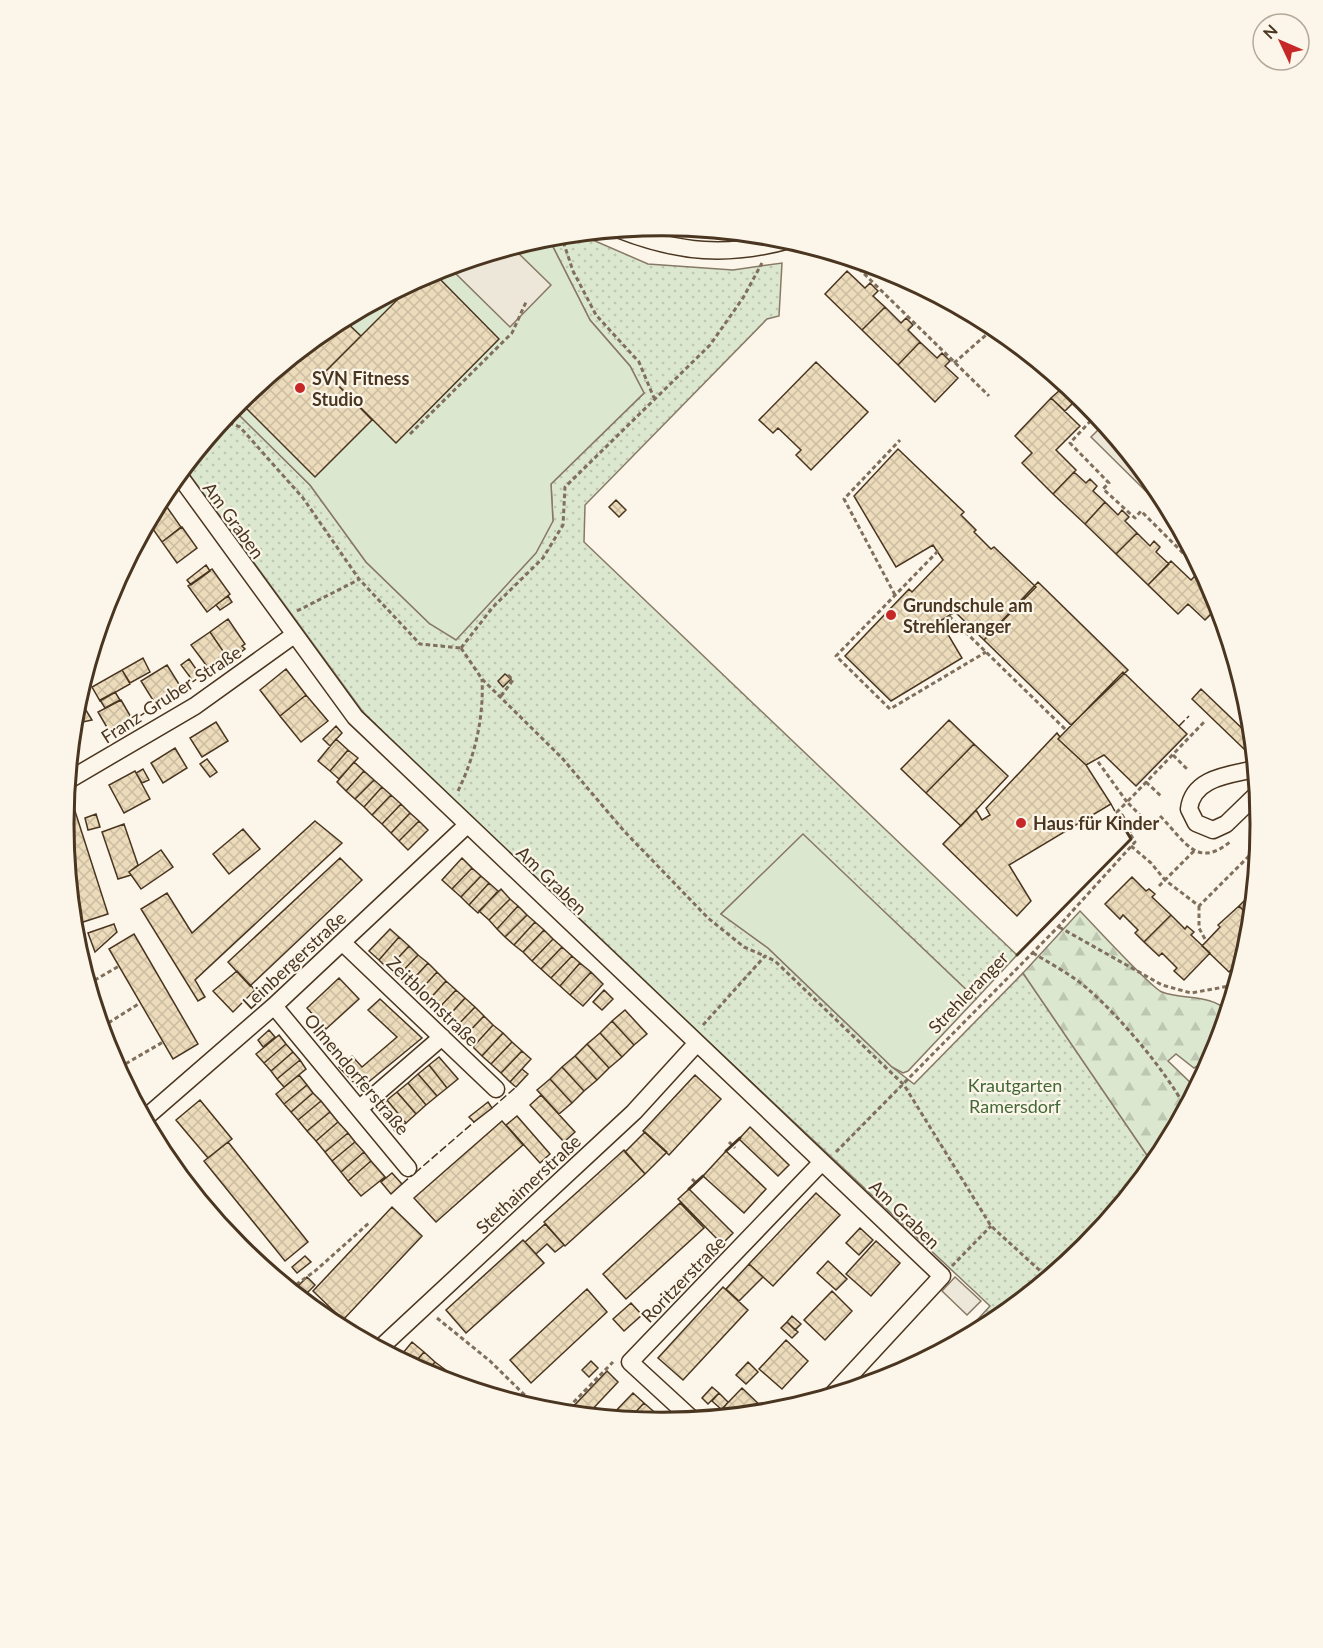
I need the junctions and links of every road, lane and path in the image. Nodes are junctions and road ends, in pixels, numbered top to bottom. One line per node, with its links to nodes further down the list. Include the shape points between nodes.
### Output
1 (642, 237): 4 (street, via 686,250)
2 (564, 244): 10 (path, via 573,271 597,315 639,362)
3 (769, 246): 4 (street)
4 (761, 248): 10 (path, via 762,266 710,345)
5 (861, 271): 8 (path)
6 (526, 302): 13 (path, via 512,333)
7 (987, 334): 8 (path)
8 (954, 363): 9 (path)
9 (989, 396)
10 (654, 398): 23 (path, via 565,487 563,525 543,558 493,607)
11 (1090, 421): 17 (path, via 1070,443 1109,483 1103,489 1135,518 1141,512)
12 (231, 424): 18 (path, via 240,427 303,498)
13 (410, 434)
14 (900, 441): 19 (path, via 844,500)
15 (184, 482): 21 (street, Am Graben)
16 (938, 551): 19 (path)
17 (1184, 554)
18 (359, 579): 21 (path); 23 (path, via 420,644)
19 (895, 595): 24 (path, via 836,656 890,709)
20 (949, 615): 24 (path)
21 (282, 619): 22 (street, Am Graben)
22 (294, 635): 34 (street, Franz-Gruber-Straße, via 195,706); 39 (street, Am Graben, via 355,717)
23 (461, 648): 26 (path)
24 (986, 652): 29 (path)
25 (508, 675): 27 (path, via 513,680)
26 (482, 679): 27 (path); 39 (path, via 484,710 466,774)
27 (501, 696): 52 (path, via 708,918 744,947)
28 (1205, 721): 30 (path)
29 (1066, 730)
30 (1173, 755): 32 (path); 35 (path)
31 (1096, 759): 37 (path)
32 (1188, 770)
33 (1246, 771): 38 (street, via 1208,781 1194,794 1189,809 1196,823 1213,830 1226,824)
34 (76, 776)
35 (1146, 782): 36 (path); 37 (path)
36 (1162, 797)
37 (1127, 802): 40 (path); 42 (path, Strehleranger, via 1118,812 1135,842)
38 (1249, 802)
39 (449, 808): 41 (street, Am Graben)
40 (1142, 817)
41 (467, 825): 50 (street, Leinbergerstraße); 61 (street, Am Graben)
42 (1131, 846): 45 (path); 48 (path, Strehleranger)
43 (1194, 850): 45 (path)
44 (1248, 857): 47 (path)
45 (1165, 880): 46 (path); 47 (path)
46 (1159, 886)
47 (1199, 906): 49 (path, via 1199,928)
48 (1058, 927): 51 (path, Strehleranger); 55 (path, via 1162,985 1191,993)
49 (1206, 941)
50 (343, 943): 57 (street, Leinbergerstraße); 59 (street, Zeitblomstraße)
51 (1033, 953): 63 (path, Strehleranger); 65 (path, via 1094,994 1136,1040)
52 (765, 956): 61 (path, via 699,1030); 63 (path, via 784,969)
53 (119, 966): 54 (path)
54 (95, 980)
55 (1226, 987)
56 (140, 1003): 58 (path)
57 (274, 1006): 66 (street, Olmendorferstraße); 67 (street, Leinbergerstraße)
58 (109, 1023)
59 (442, 1037): 64 (street, Zeitblomstraße); 66 (street)
60 (163, 1042): 62 (path)
61 (697, 1043): 70 (street, Am Graben); 79 (street, Stethaimerstraße, via 634,1112)
62 (125, 1064)
63 (904, 1085): 70 (path, Strehleranger, via 841,1149); 75 (path)
64 (496, 1089)
65 (1180, 1101)
66 (361, 1107): 71 (street, Olmendorferstraße)
67 (150, 1114)
68 (729, 1142): 69 (path)
69 (735, 1148)
70 (822, 1162): 77 (street, Am Graben); 81 (street, Roritzerstraße)
71 (408, 1168)
72 (692, 1179): 73 (path)
73 (697, 1184)
74 (369, 1223): 78 (path)
75 (990, 1226): 76 (path); 77 (path)
76 (1041, 1272)
77 (942, 1276): 82 (street)
78 (297, 1285)
79 (424, 1307): 80 (street, Stethaimerstraße); 83 (path)
80 (385, 1343)
81 (630, 1362): 84 (path, via 611,1362); 85 (street)
82 (843, 1383)
83 (526, 1396)
84 (571, 1405)
85 (684, 1411)

